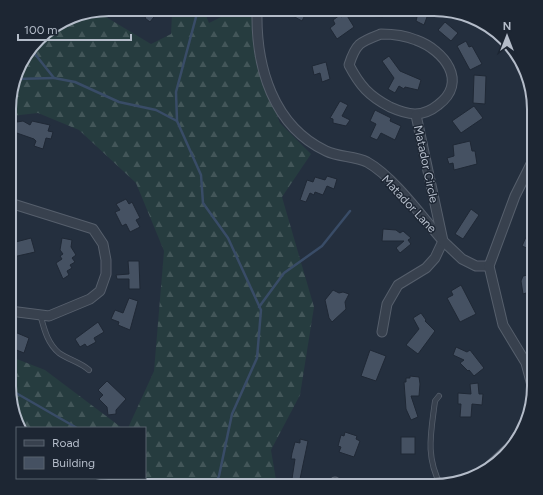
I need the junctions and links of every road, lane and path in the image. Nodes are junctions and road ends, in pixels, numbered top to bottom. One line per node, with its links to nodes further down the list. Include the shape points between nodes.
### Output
1 (257, 16): 6 (street, Matador Lane, via 260,54 268,86 280,112 293,129 326,152 367,162 389,179)
2 (416, 115): 2 (street, Matador Circle, via 433,110 447,99 452,88 450,67 435,50 418,40 400,34 380,34 354,48 349,65 357,82 374,98); 5 (street, Matador Circle)
3 (527, 172): 7 (street)
4 (16, 205): 9 (street, via 94,229 103,244 106,274 100,291 78,306 49,316)
5 (437, 212): 6 (street, Matador Lane)
6 (443, 241): 7 (street, Matador Lane, via 462,259 476,266); 10 (street, via 426,268 398,285 387,304)
7 (488, 266): 11 (street, via 503,325)
8 (16, 312): 9 (street)
9 (40, 314): 12 (lane, via 51,345)
10 (382, 332)
11 (527, 367)
12 (89, 370)
13 (439, 396): 14 (lane, via 435,401 430,457)
14 (437, 479)

